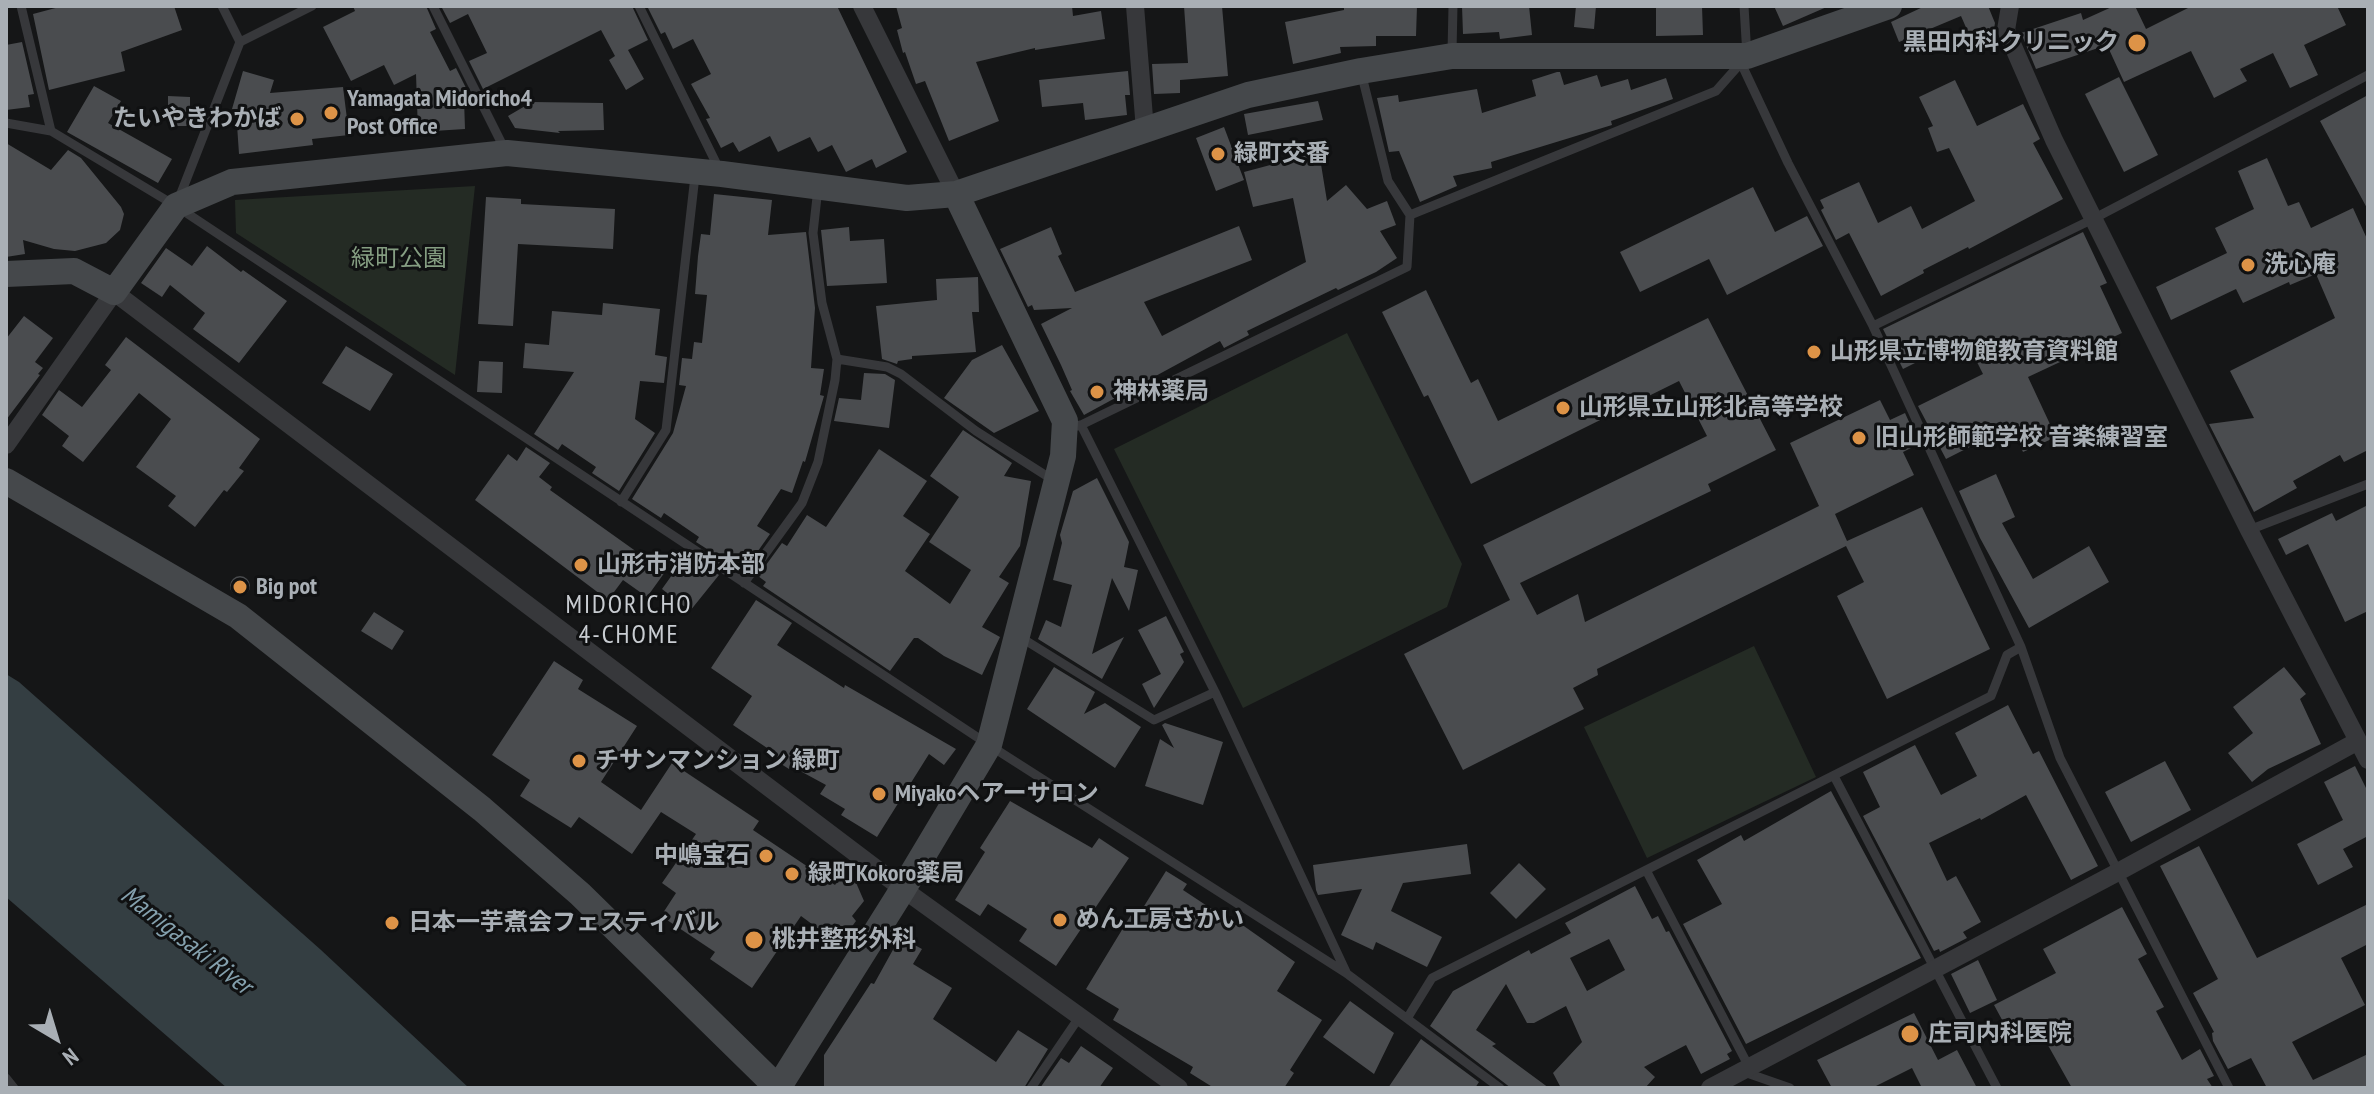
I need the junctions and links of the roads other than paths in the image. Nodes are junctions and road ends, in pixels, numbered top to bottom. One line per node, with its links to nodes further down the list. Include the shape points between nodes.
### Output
1 (21, 6): 19 (lane)
2 (222, 6): 12 (lane)
3 (312, 6): 12 (lane)
4 (433, 6): 20 (lane)
5 (639, 6): 21 (lane)
6 (863, 6): 23 (street)
7 (1135, 6): 18 (street)
8 (1453, 6): 13 (lane)
9 (1744, 6): 14 (lane)
10 (1889, 6): 14 (street)
11 (2010, 6): 26 (street, via 2006,30)
12 (240, 42): 24 (lane)
13 (1452, 56): 14 (street); 15 (street)
14 (1744, 60): 25 (lane, via 1716,91); 29 (lane, via 1788,163)
15 (1361, 71): 18 (street, via 1248,95); 25 (lane, via 1388,181)
16 (2368, 75): 26 (lane)
17 (6, 123): 19 (lane)
18 (1145, 130): 23 (street)
19 (51, 131): 24 (lane)
20 (507, 153): 21 (street); 24 (street, via 232,182)
21 (709, 172): 22 (street); 36 (lane, via 666,430)
22 (818, 186): 23 (street, via 907,198); 30 (lane, via 813,233 822,303)
23 (956, 194): 31 (street, via 1065,421)
24 (176, 206): 28 (street); 36 (lane)
25 (1410, 215): 31 (lane, via 1407,267)
26 (2093, 219): 29 (lane); 37 (street)
27 (6, 274): 28 (street, via 74,271)
28 (114, 292): 32 (street); 48 (street)
29 (1873, 326): 40 (lane)
30 (837, 359): 34 (lane, via 901,374); 38 (lane, via 818,462 802,503)
31 (1073, 427): 34 (street); 41 (lane)
32 (6, 445)
33 (6, 481): 56 (street, via 238,616 482,809 580,894)
34 (1056, 482): 39 (street)
35 (2368, 484): 37 (lane)
36 (621, 502): 38 (lane)
37 (2249, 530): 42 (street)
38 (744, 583): 43 (lane)
39 (1017, 635): 41 (lane, via 1154,720); 43 (street)
40 (2021, 647): 45 (lane, via 2007,655 1991,696); 47 (lane, via 2060,758)
41 (1215, 692): 50 (lane)
42 (2358, 741): 44 (street); 47 (street)
43 (989, 745): 48 (street); 50 (lane)
44 (2368, 760)
45 (1834, 776): 46 (lane); 49 (lane)
46 (1646, 870): 52 (lane, via 1432,978); 53 (lane)
47 (2118, 872): 49 (street); 63 (lane)
48 (903, 889): 51 (street); 56 (street)
49 (1935, 969): 53 (street); 62 (lane)
50 (1346, 973): 52 (lane)
51 (1080, 1016): 57 (lane); 58 (street)
52 (1408, 1017): 59 (lane)
53 (1745, 1069): 60 (street); 61 (lane)
54 (6, 1078): 55 (lane)
55 (14, 1088)
56 (778, 1088)
57 (1031, 1088)
58 (1179, 1088)
59 (1500, 1088)
60 (1710, 1088)
61 (1790, 1088)
62 (1997, 1088)
63 (2229, 1088)

